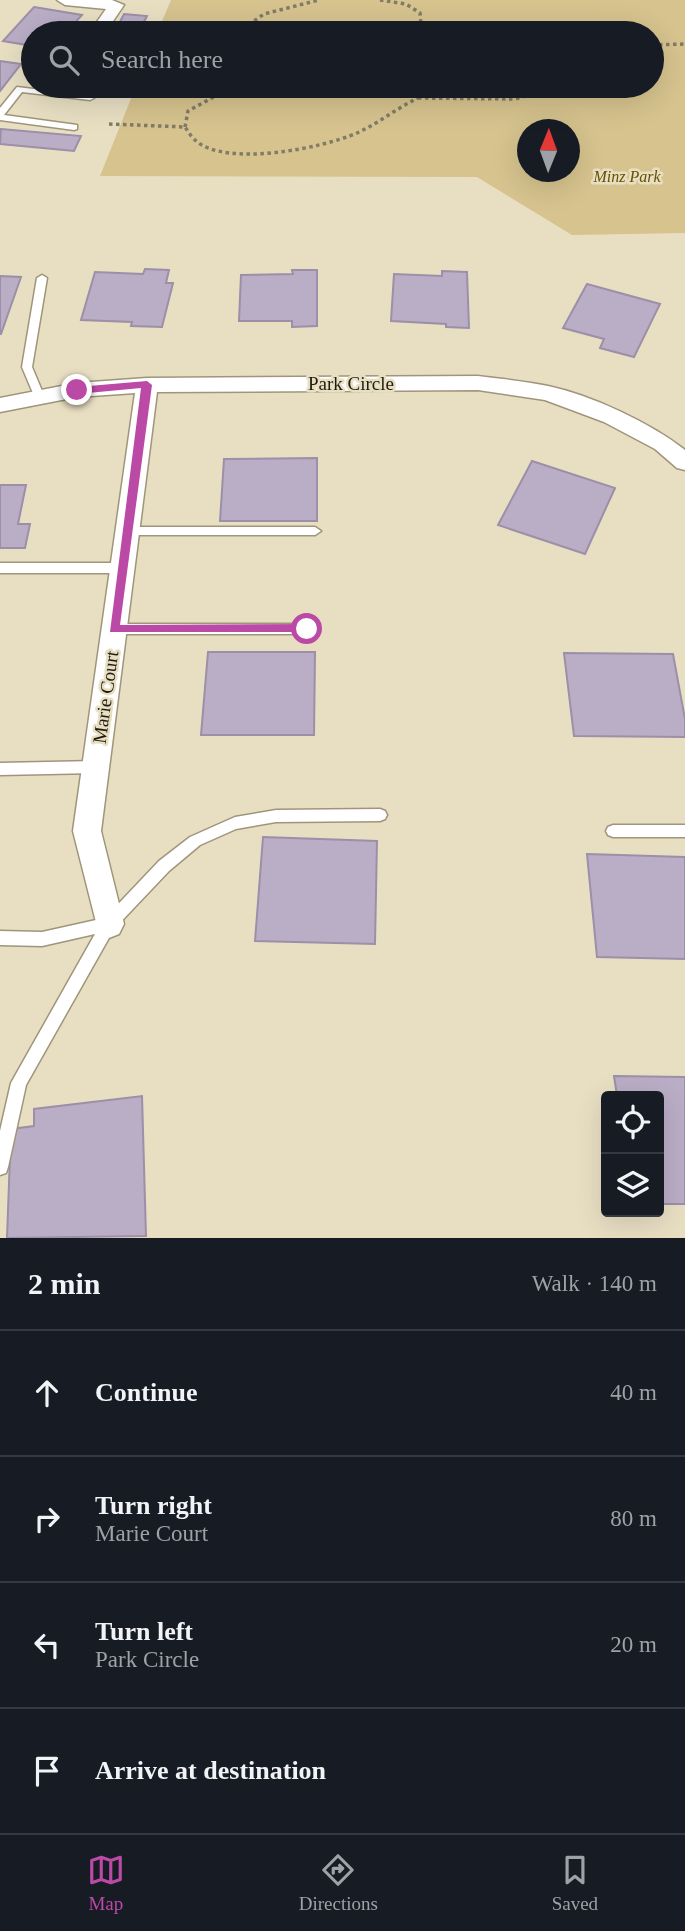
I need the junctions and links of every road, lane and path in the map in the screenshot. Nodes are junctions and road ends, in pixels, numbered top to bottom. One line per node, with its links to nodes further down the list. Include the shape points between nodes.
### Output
1 (65, 0): 4 (street)
2 (319, 0): 6 (path, via 289,5)
3 (380, 0): 7 (path, via 406,4 420,13)
4 (117, 2): 5 (street)
5 (105, 21)
6 (250, 21)
7 (421, 21)
8 (685, 44): 9 (path)
9 (664, 45)
10 (21, 89): 14 (lane)
11 (212, 98): 17 (path, via 188,111)
12 (418, 98): 13 (path); 17 (path, via 352,135 274,153 206,146 188,136)
13 (519, 98)
14 (0, 115): 16 (lane)
15 (108, 124): 17 (path)
16 (74, 127)
17 (184, 127)
18 (42, 278): 20 (lane, via 27,367)
19 (147, 385): 20 (street, Park Circle); 22 (street, Park Circle, via 478,383 548,393 612,417 663,444); 23 (street, Marie Court)
20 (40, 398): 21 (street, Park Circle)
21 (0, 405)
22 (685, 462)
23 (127, 531): 24 (lane); 26 (street, Marie Court)
24 (315, 531)
25 (0, 568): 26 (lane)
26 (122, 568): 27 (street, Marie Court)
27 (114, 629): 28 (lane); 29 (street, Marie Court)
28 (307, 629)
29 (96, 767): 30 (lane); 34 (street, Marie Court, via 87,831)
30 (0, 769)
31 (380, 815): 34 (lane, via 276,816 235,823 195,841 164,866)
32 (613, 831): 33 (lane)
33 (685, 831)
34 (109, 924): 35 (lane, via 41,939); 36 (lane, via 19,1083)
35 (0, 938)
36 (0, 1167)

